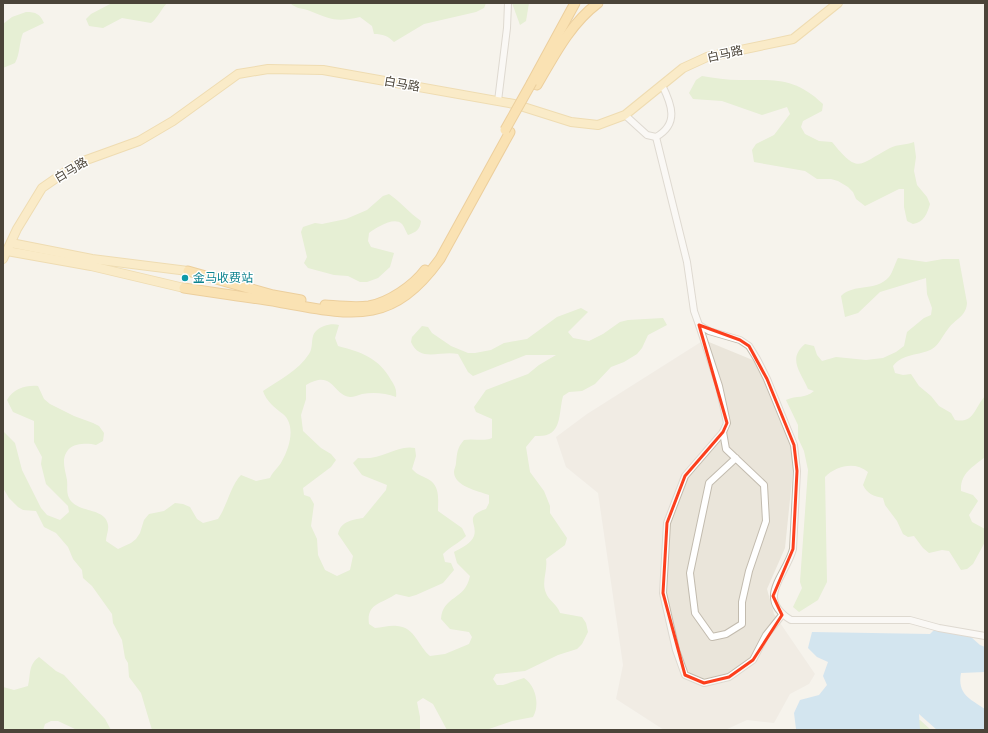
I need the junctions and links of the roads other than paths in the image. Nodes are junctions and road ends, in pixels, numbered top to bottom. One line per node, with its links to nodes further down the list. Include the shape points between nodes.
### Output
1 (508, 3): 7 (street)
2 (575, 3): 5 (highway)
3 (598, 3): 5 (highway, via 583,14)
4 (838, 3): 6 (main road, 白马路, via 793,39 707,57 683,68)
5 (534, 83): 9 (highway, bridge)
6 (662, 86): 8 (main road, 白马路); 10 (street, via 672,112 664,133)
7 (498, 101): 8 (main road, 白马路, via 571,122 598,125); 11 (main road, 白马路, via 323,70 268,70 238,74 173,121 139,141 78,163 42,188)
8 (625, 115): 10 (street, via 647,135)
9 (507, 131): 13 (highway, via 435,256 422,273 389,299 369,306 343,307 321,304 273,295); 14 (highway, via 440,259 426,278 410,293 391,305 371,312 342,313)
10 (656, 137): 15 (street, via 687,262 694,311)
11 (9, 247): 12 (main road, 白马路); 13 (main road); 14 (main road)
12 (3, 259)
13 (188, 271)
14 (184, 288)
15 (699, 325): 16 (street, via 727,422); 18 (street, via 709,331 740,340 749,346 767,379 794,445 797,471 793,549 790,562 780,575 773,596 775,605)
16 (724, 432): 17 (street, via 726,449); 18 (street, via 685,476 667,523 663,593 676,650 686,675 704,683 729,678 753,660 766,635)
17 (736, 458): 17 (street, via 764,485 766,521 749,571 742,602 742,624 726,634 712,638 695,613 690,573 709,483)
18 (782, 615): 19 (street, via 791,620 910,620)
19 (985, 636)

